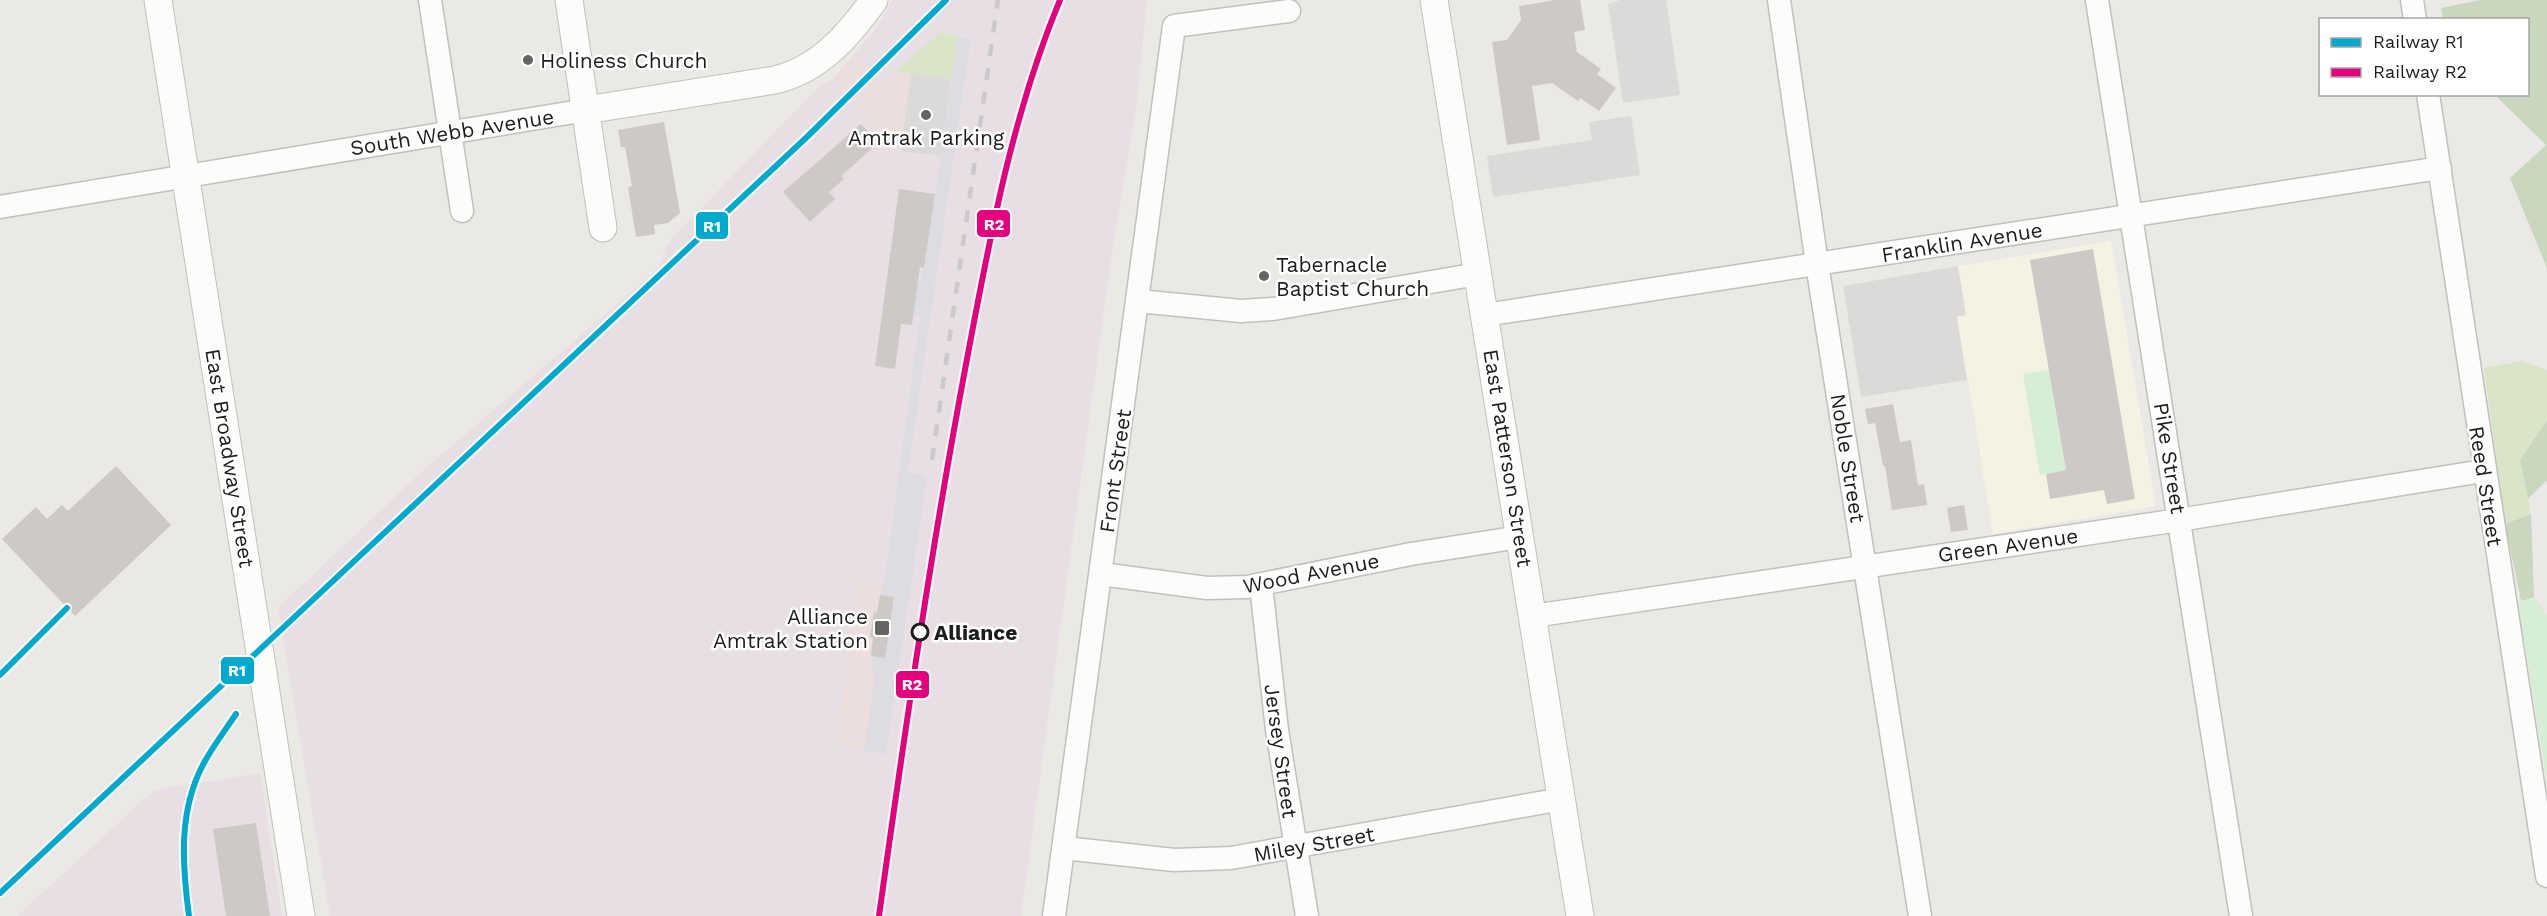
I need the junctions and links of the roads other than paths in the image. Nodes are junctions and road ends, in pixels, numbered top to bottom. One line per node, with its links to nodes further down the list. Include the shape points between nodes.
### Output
1 (158, 0): 15 (street, East Broadway Street)
2 (430, 0): 13 (street)
3 (569, 0): 12 (street)
4 (874, 0): 12 (street, South Webb Avenue, via 825,57 789,77)
5 (1434, 0): 21 (street, East Patterson Street)
6 (1779, 0): 20 (street, Noble Street)
7 (2097, 0): 18 (street, Pike Street)
8 (2412, 0): 10 (street)
9 (1289, 10): 22 (street, Front Street, via 1174,26)
10 (2415, 18)
11 (2428, 96): 14 (street, Reed Street)
12 (586, 110): 13 (street, South Webb Avenue); 19 (street)
13 (449, 133): 15 (street, South Webb Avenue); 17 (street)
14 (2440, 168): 18 (street, Franklin Avenue); 24 (street, Reed Street)
15 (185, 177): 16 (street, South Webb Avenue); 35 (street, East Broadway Street)
16 (0, 207)
17 (462, 211)
18 (2132, 216): 20 (street, Franklin Avenue); 25 (street, Pike Street)
19 (603, 228)
20 (1817, 264): 23 (street, Franklin Avenue); 27 (street, Noble Street)
21 (1478, 274): 22 (street, via 1273,309 1241,311); 23 (street, East Patterson Street)
22 (1138, 301): 28 (street, Front Street)
23 (1485, 315): 26 (street, East Patterson Street)
24 (2483, 471): 25 (street, Green Avenue); 34 (street, Reed Street)
25 (2179, 520): 27 (street, Green Avenue); 40 (street, Pike Street)
26 (1520, 537): 29 (street, Wood Avenue, via 1411,554); 30 (street, East Patterson Street)
27 (1865, 566): 30 (street, Green Avenue); 39 (street, Noble Street)
28 (1101, 574): 29 (street, Wood Avenue, via 1207,588); 32 (street, Front Street)
29 (1261, 585): 33 (street, Jersey Street, via 1277,730)
30 (1533, 616): 31 (street, East Patterson Street)
31 (1562, 799): 33 (street, Miley Street); 38 (street, East Patterson Street)
32 (1064, 848): 33 (street, Miley Street, via 1174,860); 36 (street, Front Street)
33 (1296, 848): 37 (street, Jersey Street)
34 (2547, 876)
35 (301, 916)
36 (1054, 916)
37 (1307, 916)
38 (1580, 916)
39 (1920, 916)
40 (2241, 916)

